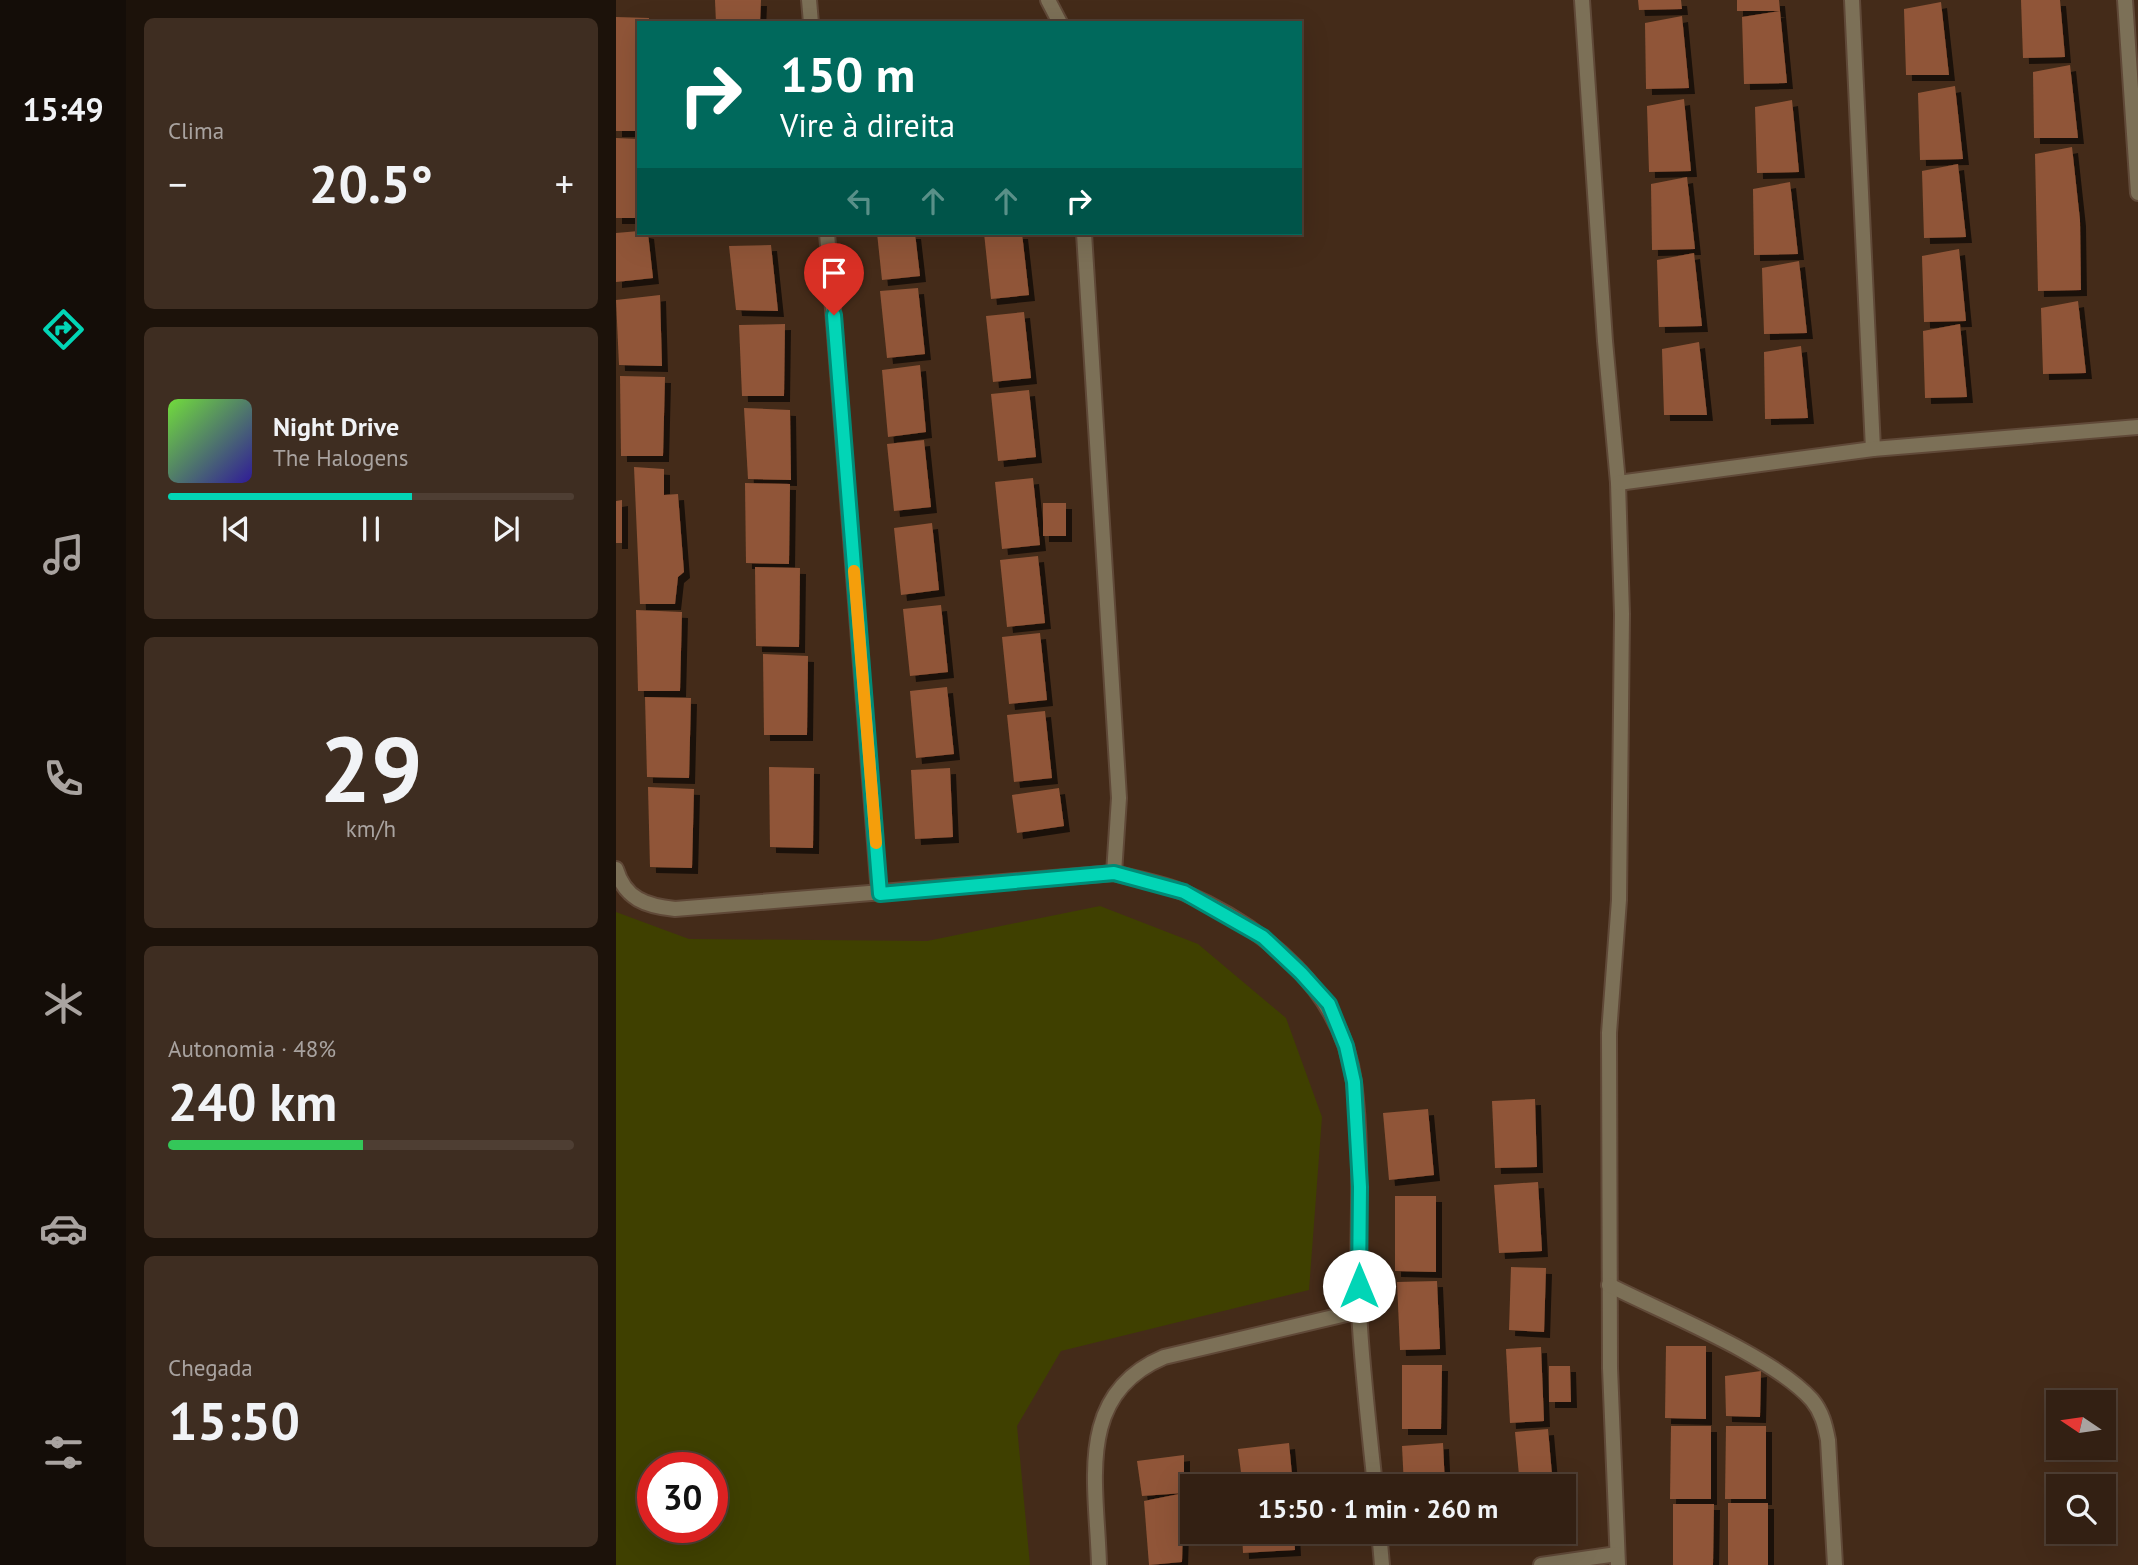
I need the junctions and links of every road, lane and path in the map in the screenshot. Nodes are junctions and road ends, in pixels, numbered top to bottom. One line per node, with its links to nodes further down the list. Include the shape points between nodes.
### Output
1 (809, 0): 6 (street)
2 (1048, 0): 7 (street)
3 (1582, 0): 13 (street)
4 (1852, 0): 12 (street)
5 (2125, 0): 8 (street)
6 (811, 21)
7 (1059, 21)
8 (2138, 193)
9 (827, 235): 17 (street)
10 (1084, 235): 15 (street, via 1119,798)
11 (2138, 427): 12 (street)
12 (1873, 449): 13 (street)
13 (1618, 483): 19 (street, via 1621,758 1619,901 1609,1033)
14 (616, 869): 18 (street, via 627,892)
15 (1114, 873): 17 (street); 20 (street, via 1184,892 1254,931 1329,1004 1354,1082 1360,1187)
16 (616, 891): 18 (street)
17 (880, 894): 18 (street, via 675,909)
18 (637, 900)
19 (1609, 1285): 23 (street); 27 (street, via 1737,1349 1812,1400 1824,1420 1828,1440)
20 (1359, 1311): 21 (street); 24 (street, via 1164,1357 1124,1381 1102,1419 1097,1449)
21 (1374, 1474)
22 (1380, 1544): 25 (street)
23 (1618, 1560): 26 (street)
24 (1100, 1565)
25 (1382, 1565)
26 (1541, 1565)
27 (1835, 1565)

